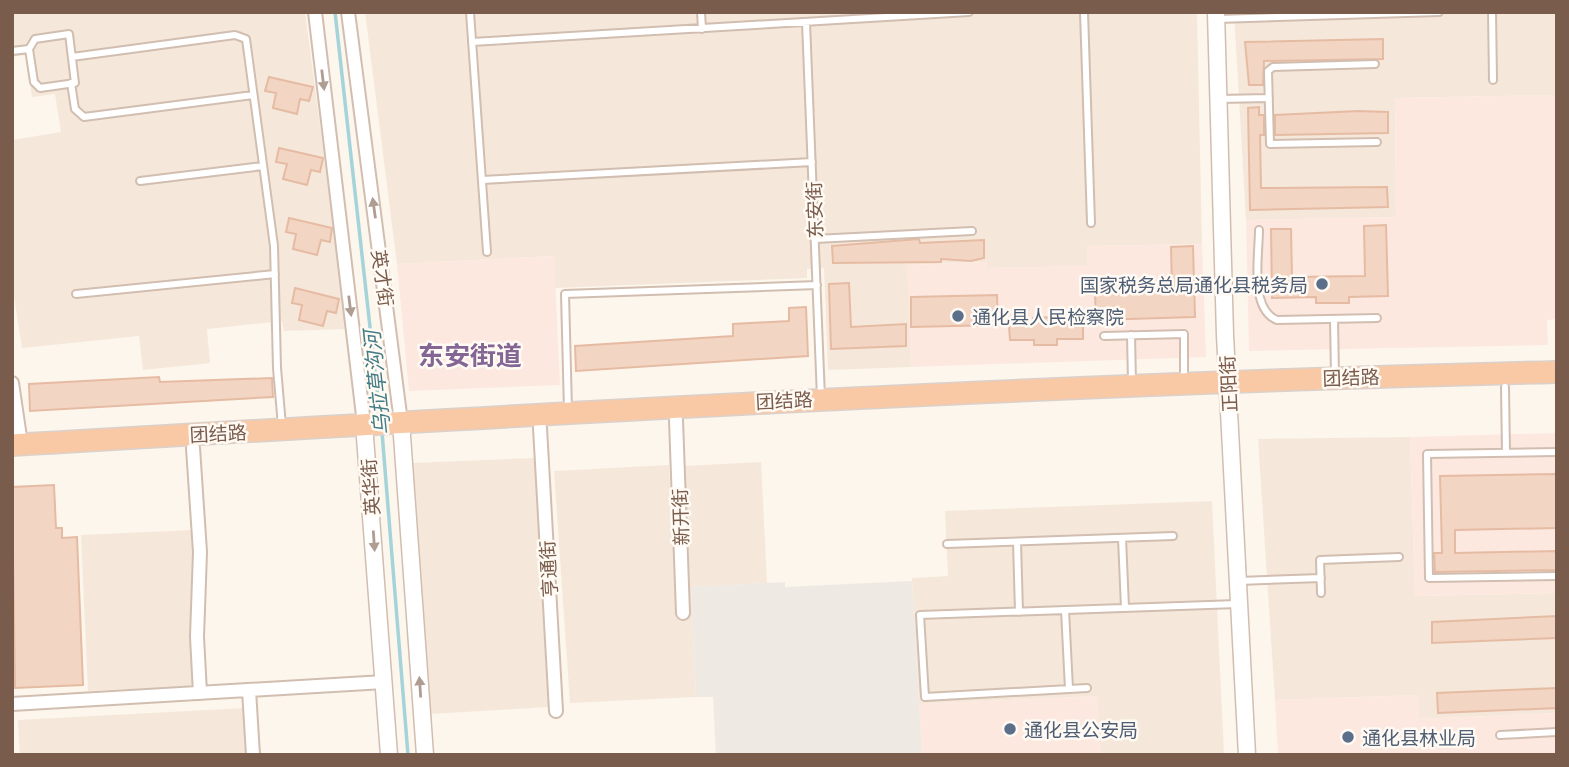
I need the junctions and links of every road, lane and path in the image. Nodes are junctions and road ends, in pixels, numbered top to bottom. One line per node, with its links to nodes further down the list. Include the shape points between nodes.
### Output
1 (315, 12): 54 (street, 英华街, one-way to 54)
2 (348, 12): 53 (street, 英才街, one-way to 2)
3 (470, 12): 13 (lane)
4 (701, 12): 12 (lane)
5 (969, 12): 9 (lane)
6 (1084, 12): 28 (lane)
7 (1438, 12): 10 (lane)
8 (1492, 12): 18 (lane)
9 (887, 15): 11 (lane)
10 (1216, 15): 22 (street, 正阳街)
11 (806, 22): 12 (lane); 24 (lane, 东安街)
12 (702, 29): 13 (lane)
13 (472, 42): 26 (lane)
14 (29, 49): 15 (lane); 16 (lane, via 35,39 69,34); 19 (lane, via 34,82 40,88)
15 (12, 51)
16 (72, 57): 19 (lane, via 75,83); 20 (lane, via 236,35 246,39)
17 (1375, 64): 21 (lane, via 1273,67 1268,71)
18 (1493, 79)
19 (71, 83): 20 (lane, via 75,109 85,117)
20 (253, 95): 25 (lane)
21 (1269, 98): 22 (lane); 23 (lane, via 1273,146)
22 (1218, 99): 47 (street, 正阳街)
23 (1377, 142)
24 (812, 162): 26 (lane); 31 (lane, 东安街)
25 (263, 166): 27 (lane); 33 (lane)
26 (482, 180): 32 (lane)
27 (139, 181)
28 (1091, 223)
29 (1259, 230): 37 (lane, via 1260,303 1266,314 1277,320)
30 (972, 231): 31 (lane)
31 (815, 239): 34 (lane, 东安街)
32 (487, 252)
33 (275, 274): 35 (lane); 52 (lane)
34 (817, 285): 48 (lane, 东安街); 49 (lane, via 565,294)
35 (76, 294)
36 (1377, 318): 37 (lane)
37 (1334, 319): 41 (lane)
38 (1131, 335): 39 (lane); 43 (lane, via 1184,334); 44 (lane)
39 (1104, 336)
40 (1557, 372): 41 (highway, 团结路)
41 (1335, 378): 47 (highway, 团结路)
42 (12, 383): 56 (street)
43 (1184, 383): 44 (highway, 团结路); 47 (highway, 团结路)
44 (1132, 385): 48 (highway, 团结路)
45 (1557, 386): 46 (highway, 团结路)
46 (1505, 387): 47 (highway, 团结路); 58 (lane)
47 (1228, 388): 50 (highway, 团结路); 66 (street, 正阳街)
48 (821, 398): 49 (highway, 团结路)
49 (568, 412): 53 (highway, 团结路)
50 (676, 420): 51 (highway, 团结路); 72 (street, 新开街)
51 (540, 428): 53 (highway, 团结路); 79 (street, 亨通街)
52 (282, 429): 54 (highway, 团结路); 56 (highway, 团结路)
53 (401, 429): 54 (highway, 团结路); 84 (street, 英才街, one-way to 53)
54 (365, 431): 55 (highway, 团结路); 73 (street, 英华街, one-way to 73)
55 (193, 448): 56 (highway, 团结路); 77 (street, via 200,552)
56 (15, 449)
57 (1557, 452): 58 (lane)
58 (1506, 453): 64 (lane, via 1427,454 1429,578)
59 (1172, 536): 60 (lane)
60 (1122, 538): 61 (lane); 69 (lane)
61 (1017, 542): 62 (lane); 71 (lane)
62 (947, 544)
63 (1399, 557): 65 (lane, via 1320,560)
64 (1557, 576)
65 (1321, 578): 66 (lane); 67 (lane)
66 (1238, 581): 68 (street, 正阳街)
67 (1321, 593)
68 (1239, 604): 69 (lane); 85 (street, 正阳街)
69 (1125, 608): 70 (lane)
70 (1065, 610): 71 (lane); 75 (lane)
71 (1019, 611): 75 (lane, via 920,615 925,697)
72 (683, 613)
73 (384, 682): 76 (street); 83 (street, 英华街)
74 (1087, 688): 75 (lane)
75 (1069, 689)
76 (249, 690): 77 (street); 82 (street)
77 (200, 693): 78 (street)
78 (12, 704)
79 (556, 711)
80 (1557, 732): 81 (lane)
81 (1500, 735)
82 (253, 755)
83 (389, 755)
84 (425, 755)
85 (1247, 755)

